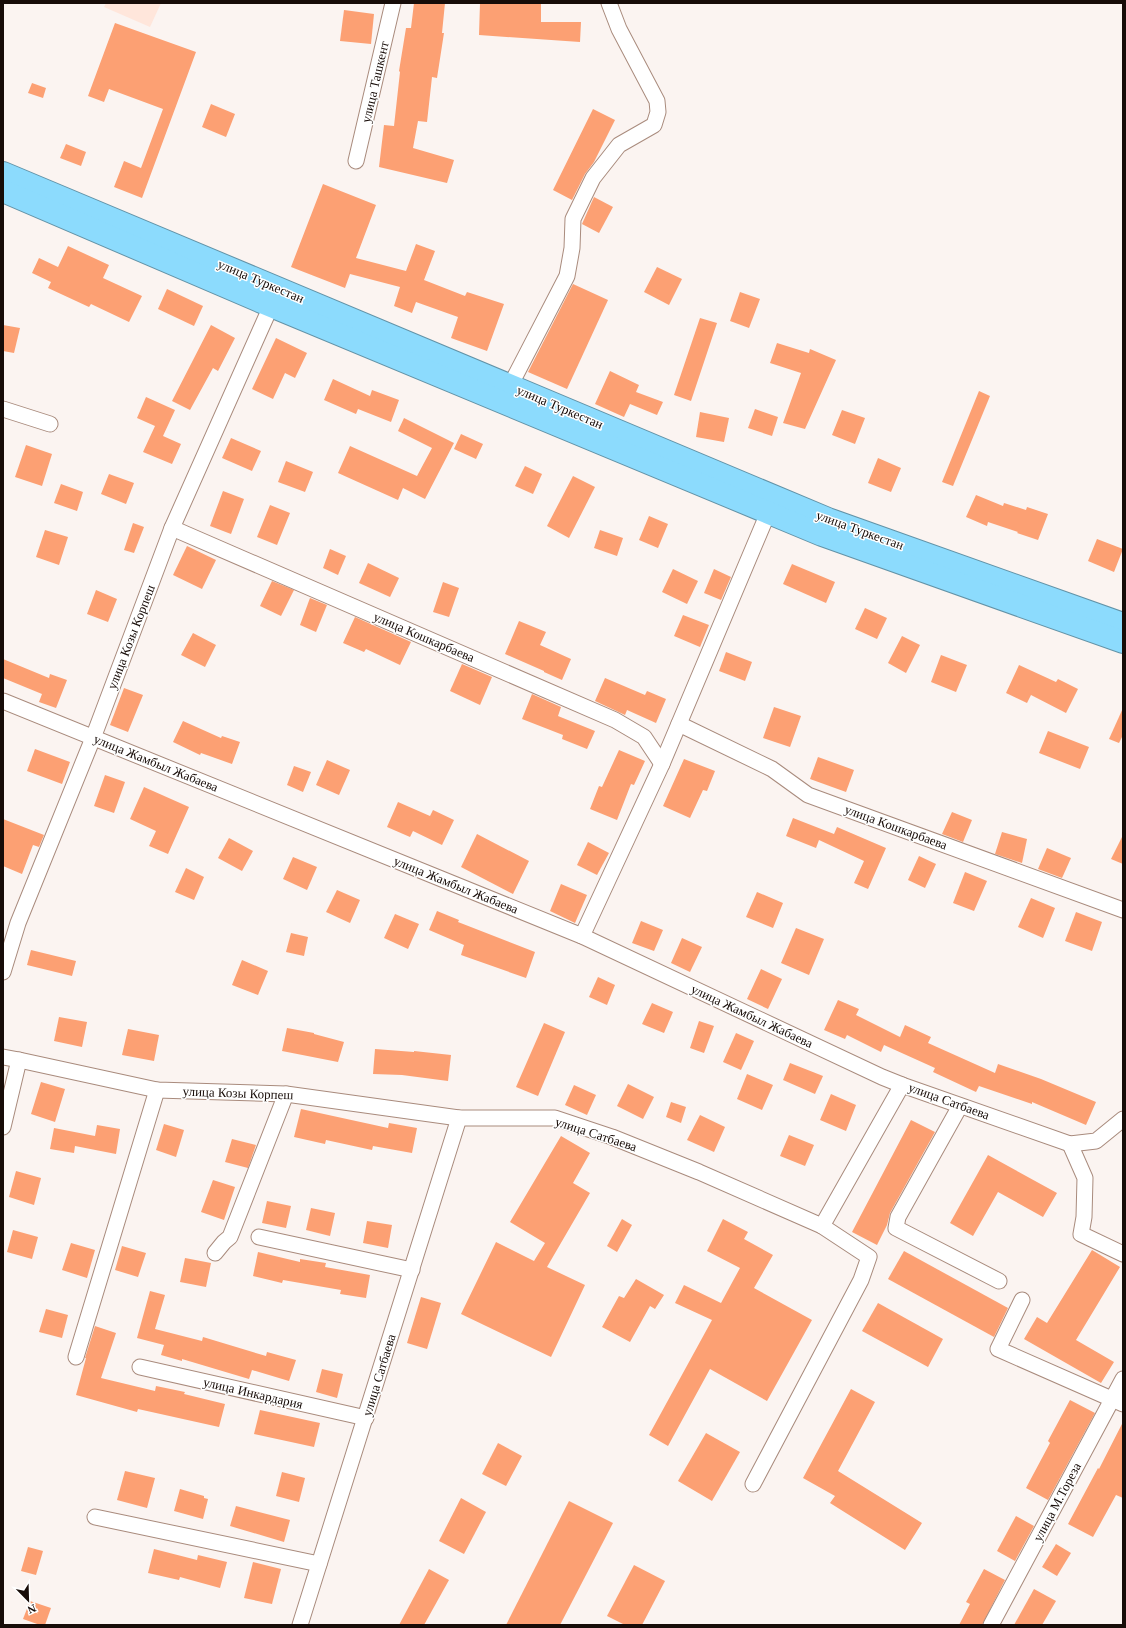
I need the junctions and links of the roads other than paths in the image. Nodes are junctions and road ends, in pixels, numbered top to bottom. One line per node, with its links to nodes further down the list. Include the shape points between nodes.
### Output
1 (393, 3): 3 (street, улица Ташкент)
2 (609, 3): 7 (street, via 619,29 657,101 658,112 654,125 619,145 593,178 573,219 572,248 567,276)
3 (356, 161)
4 (3, 173): 7 (highway, улица Туркестан)
5 (3, 191): 6 (highway, улица Туркестан)
6 (271, 306): 10 (highway, улица Туркестан); 12 (street, улица Козы Корпеш)
7 (510, 386): 11 (highway, улица Туркестан)
8 (3, 409): 9 (street)
9 (50, 424)
10 (768, 513): 11 (highway, улица Туркестан); 16 (street)
11 (825, 527): 13 (highway, улица Туркестан); 14 (highway, улица Туркестан)
12 (172, 528): 17 (street, улица Козы Корпеш); 18 (street, улица Кошкарбаева, via 615,720 644,737)
13 (1123, 624)
14 (1123, 642)
15 (3, 701): 17 (street, улица Жамбыл Жабаева)
16 (680, 724): 18 (street); 19 (street, улица Кошкарбаева, via 772,769 808,795)
17 (93, 738): 20 (street, улица Жамбыл Жабаева); 21 (street, улица Козы Корпеш, via 18,923)
18 (662, 764): 20 (street)
19 (1123, 910)
20 (582, 936): 24 (street, улица Жамбыл Жабаева)
21 (3, 972)
22 (3, 1057): 23 (street, улица Козы Корпеш)
23 (19, 1060): 25 (street, улица Козы Корпеш); 30 (street)
24 (902, 1085): 27 (street, улица Сатбаева); 32 (street, улица Сатбаева)
25 (158, 1090): 26 (street, улица Козы Корпеш); 39 (street)
26 (286, 1094): 28 (street, улица Козы Корпеш); 34 (street, via 230,1237)
27 (960, 1106): 31 (street, улица Сатбаева); 37 (street, via 898,1217 896,1228)
28 (459, 1118): 32 (street, улица Сатбаева, via 555,1118 612,1137 699,1172); 36 (street, улица Сатбаева)
29 (1123, 1119): 31 (street, улица Сатбаева, via 1096,1141)
30 (3, 1127)
31 (1070, 1144): 35 (street, via 1085,1178 1081,1234)
32 (822, 1226): 44 (street, via 869,1257 861,1280)
33 (259, 1237): 36 (street)
34 (215, 1253)
35 (1123, 1254)
36 (412, 1270): 43 (street, улица Сатбаева)
37 (999, 1281)
38 (1022, 1300): 42 (street, via 998,1349)
39 (76, 1357)
40 (140, 1367): 43 (street, улица Инкардария)
41 (1123, 1379): 42 (street, улица М.Тореза)
42 (1118, 1402): 48 (street, улица М.Тореза)
43 (366, 1418): 46 (street, улица Сатбаева)
44 (752, 1484)
45 (95, 1517): 46 (street)
46 (319, 1564): 47 (street, улица Сатбаева)
47 (300, 1625)
48 (991, 1625)

